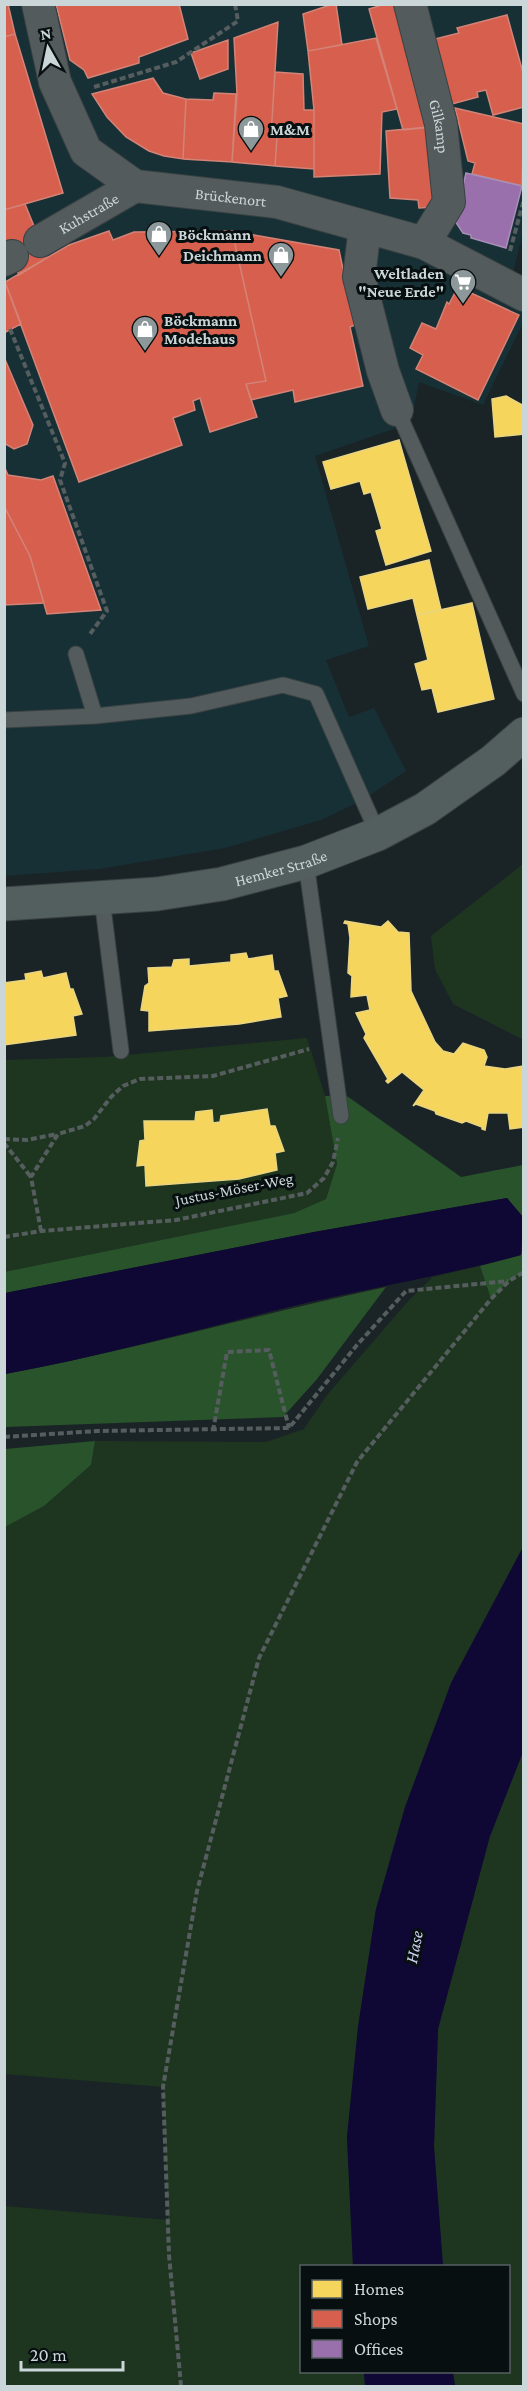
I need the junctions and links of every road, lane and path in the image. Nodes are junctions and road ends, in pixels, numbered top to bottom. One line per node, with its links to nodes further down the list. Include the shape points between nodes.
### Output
1 (38, 4): 4 (street, Brückenort, via 55,82)
2 (235, 4): 4 (path, via 238,21 176,62)
3 (410, 4): 9 (street, Gilkamp, via 441,124 449,202)
4 (62, 97): 5 (street, Brückenort, via 86,151)
5 (135, 186): 7 (street, Brückenort, via 276,202); 8 (street, Kuhstraße)
6 (524, 199): 10 (path)
7 (365, 227): 9 (street, Brückenort); 12 (street, via 359,277)
8 (40, 241)
9 (424, 243): 10 (street, Brückenort)
10 (513, 290)
11 (10, 329): 13 (path, via 65,464 60,480 106,611)
12 (397, 410): 14 (lane)
13 (76, 654): 15 (lane)
14 (524, 694)
15 (95, 716): 16 (lane); 18 (lane, via 191,706 283,685 315,694)
16 (4, 720)
17 (524, 734): 18 (main road, Hemker Straße, via 493,761 425,808)
18 (378, 834): 19 (main road, Hemker Straße)
19 (306, 862): 20 (main road, Hemker Straße, via 222,884); 22 (lane)
20 (102, 899): 21 (main road, Hemker Straße); 23 (lane)
21 (4, 904)
22 (333, 1043): 24 (lane); 25 (path, via 213,1076 141,1079 123,1086 85,1126)
23 (121, 1051)
24 (341, 1116): 28 (path, Justus-Möser-Weg, via 333,1162 324,1178 307,1193 176,1220)
25 (58, 1134): 26 (path); 27 (path)
26 (4, 1141): 27 (path)
27 (31, 1177): 28 (path)
28 (41, 1231): 29 (path, Justus-Möser-Weg)
29 (4, 1237)
30 (524, 1272): 31 (path)
31 (509, 1281): 32 (path, via 406,1291); 35 (path, via 357,1462 259,1658 197,1891 163,2086 169,2255)
32 (289, 1428): 33 (path); 33 (path, via 269,1350 227,1352)
33 (213, 1431): 34 (path, via 97,1431)
34 (4, 1437)
35 (181, 2386)

